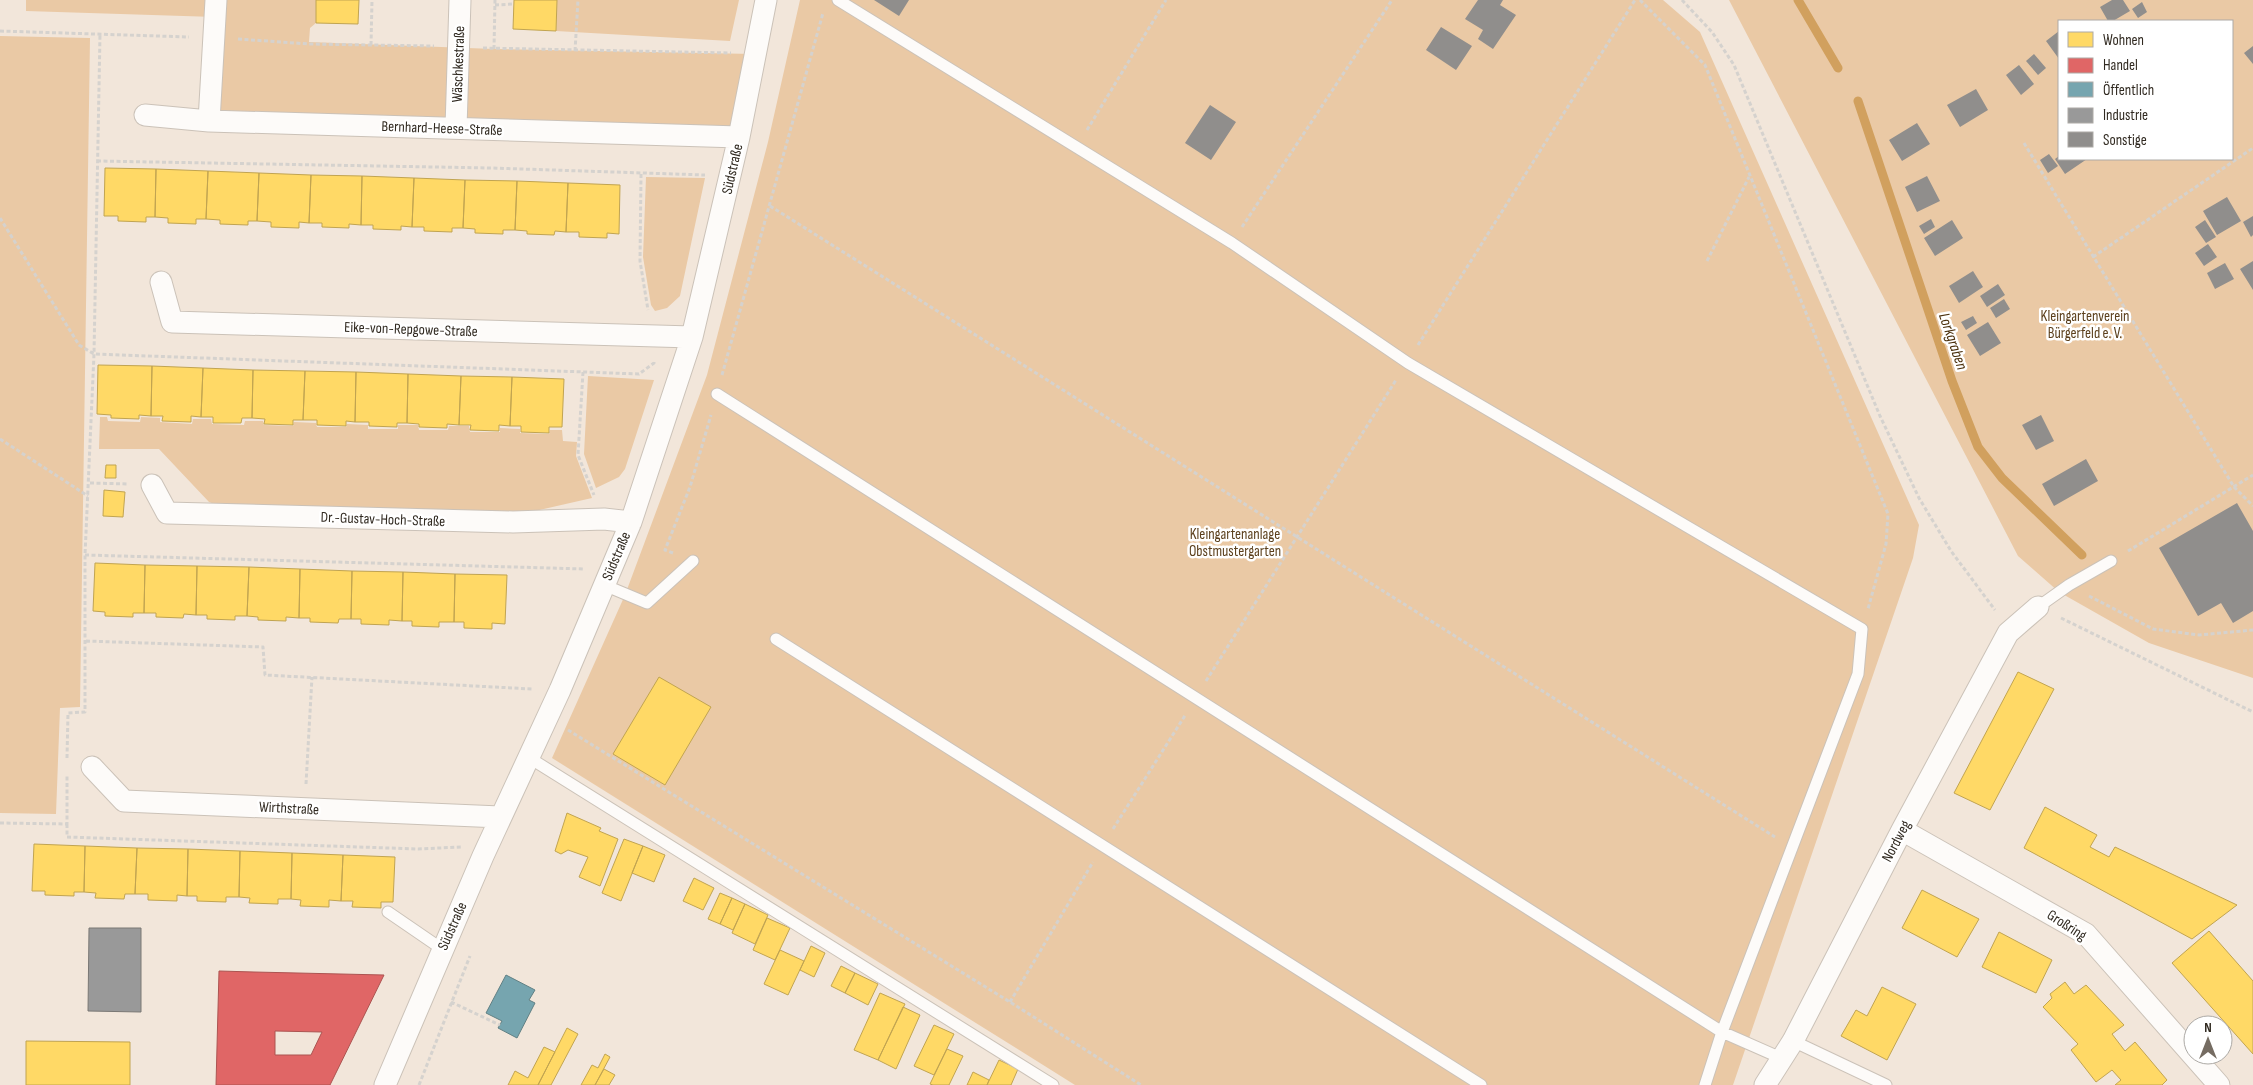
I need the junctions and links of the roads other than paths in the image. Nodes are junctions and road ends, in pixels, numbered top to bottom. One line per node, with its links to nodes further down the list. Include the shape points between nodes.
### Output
1 (216, 0): 6 (street)
2 (460, 0): 7 (street, Wäschkestraße)
3 (766, 0): 8 (street, Südstraße)
4 (838, 0): 25 (lane, via 1232,243 1408,362 1862,629 1858,674)
5 (145, 115): 6 (street, Bernhard-Heese-Straße)
6 (209, 121): 7 (street, Bernhard-Heese-Straße)
7 (456, 128): 8 (street, Bernhard-Heese-Straße)
8 (739, 137): 10 (street, Südstraße)
9 (161, 282): 10 (street, Eike-von-Repgowe-Straße, via 172,322)
10 (692, 338): 13 (street, Südstraße)
11 (717, 394): 25 (lane)
12 (152, 485): 13 (street, Dr.-Gustav-Hoch-Straße, via 167,513)
13 (631, 522): 16 (street, Südstraße)
14 (693, 561): 16 (lane, via 647,603)
15 (2111, 561): 17 (lane)
16 (607, 578): 19 (street, Südstraße)
17 (2038, 607): 22 (street, Nordweg, via 2008,633)
18 (776, 639): 30 (lane)
19 (528, 757): 21 (street, Südstraße); 29 (lane)
20 (92, 767): 21 (street, Wirthstraße, via 124,801)
21 (500, 817): 24 (street, Südstraße)
22 (1902, 830): 26 (street, Nordweg); 34 (street, Großring, via 2086,934)
23 (388, 912): 24 (lane)
24 (442, 949): 28 (street, Südstraße)
25 (1722, 1032): 27 (lane); 31 (lane)
26 (1793, 1041): 27 (street, Nordweg); 33 (lane)
27 (1781, 1058): 32 (street, Nordweg)
28 (385, 1085)
29 (1053, 1085)
30 (1481, 1085)
31 (1704, 1085)
32 (1766, 1085)
33 (1886, 1085)
34 (2219, 1085)

